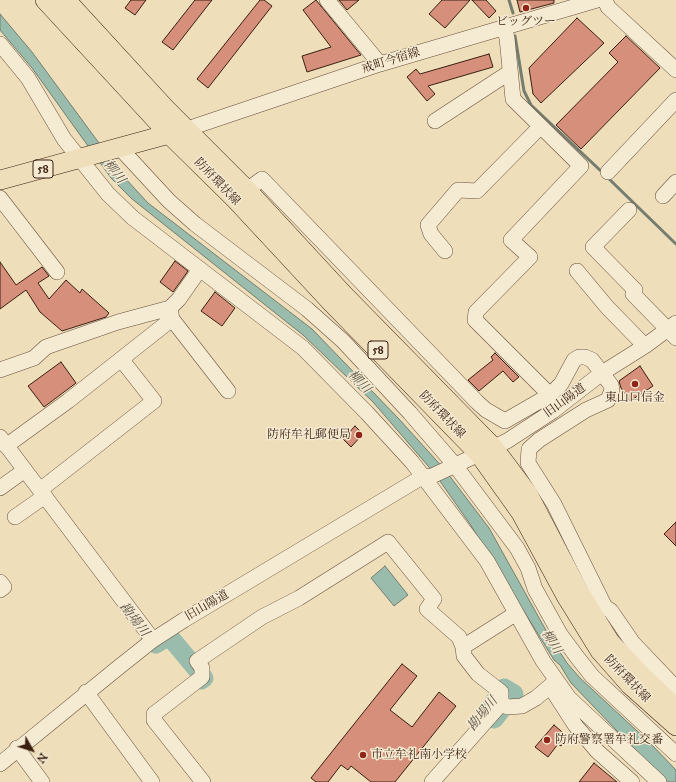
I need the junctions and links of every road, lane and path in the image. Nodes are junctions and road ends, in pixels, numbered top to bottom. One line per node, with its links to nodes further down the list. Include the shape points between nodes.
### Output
1 (45, 0): 14 (main road, 防府環状線 / 58)
2 (66, 0): 14 (main road, 防府環状線 / 58)
3 (328, 0): 8 (street)
4 (597, 0): 6 (street, 戒町今宿線)
5 (605, 0): 9 (street, via 608,7)
6 (504, 28): 8 (street, 戒町今宿線); 10 (street)
7 (0, 44): 16 (street, via 28,78 64,139)
8 (380, 64): 14 (street, 戒町今宿線)
9 (676, 70)
10 (510, 72): 12 (street); 13 (street, via 513,99)
11 (676, 100): 17 (street)
12 (435, 121)
13 (540, 127): 24 (street, via 477,191 458,190 428,225 431,234); 35 (street, via 581,166 511,240 530,258 476,312 474,320)
14 (178, 132): 15 (main road, 58); 20 (main road, 防府環状線 / 58); 37 (main road, 防府環状線 / 58, via 236,200 329,300)
15 (115, 148): 16 (main road, 58); 38 (street, via 195,224 307,309 343,341)
16 (83, 158): 18 (main road, 58); 25 (street, via 108,194 133,218)
17 (608, 172)
18 (0, 180)
19 (676, 182): 21 (street)
20 (247, 190): 35 (street, via 262,179 486,410 505,421); 37 (main road, 防府環状線 / 58)
21 (663, 196)
22 (0, 198): 27 (street)
23 (629, 210): 29 (street, via 593,247 636,290 633,294)
24 (445, 251)
25 (200, 269): 28 (street); 40 (street, via 313,358)
26 (577, 271): 30 (street)
27 (57, 272)
28 (171, 314): 31 (street); 32 (street, via 118,322 46,347 34,358); 34 (street)
29 (673, 330): 30 (street, 旧山陽道)
30 (645, 346): 33 (street, 旧山陽道)
31 (121, 359): 36 (street); 42 (street, via 154,401)
32 (0, 370)
33 (602, 373): 35 (street, via 592,360 579,357 574,360 561,384); 37 (street, 旧山陽道, via 553,412); 50 (street, via 612,390 608,400 586,410 539,440 529,449 528,463 554,504 605,607 611,611 633,643)
34 (228, 391)
35 (550, 395)
36 (3, 441): 39 (street)
37 (486, 450): 38 (street, 旧山陽道); 53 (main road, 防府環状線 / 58, via 528,494 578,590 607,637 625,659); 54 (main road, 防府環状線 / 58, via 566,596 600,652 630,685)
38 (451, 466): 40 (street, 旧山陽道); 56 (street, via 517,548 528,568 535,589 576,658)
39 (25, 470): 41 (street); 42 (street)
40 (427, 477): 46 (street, via 483,556); 47 (street, 旧山陽道, via 315,540)
41 (0, 488)
42 (43, 493): 43 (street); 47 (street)
43 (15, 517)
44 (0, 582): 45 (street, via 4,587)
45 (0, 590)
46 (515, 614): 48 (street); 49 (street)
47 (153, 640): 51 (street, 旧山陽道)
48 (463, 647): 52 (street, via 464,656 478,674 501,692); 60 (street, via 459,636 427,609 434,599 388,542 299,598 262,617 197,661 202,668 202,677 154,714 154,720)
49 (553, 684): 52 (street, via 522,706 508,707); 62 (street, via 575,725 597,751); 63 (street)
50 (676, 688)
51 (86, 692): 55 (street, 旧山陽道); 59 (street)
52 (501, 704): 61 (street)
53 (676, 708)
54 (676, 726)
55 (17, 748): 57 (street, 旧山陽道); 58 (street)
56 (676, 754)
57 (0, 764)
58 (42, 782)
59 (152, 782)
60 (202, 782)
61 (432, 782)
62 (632, 782)
63 (659, 782)

